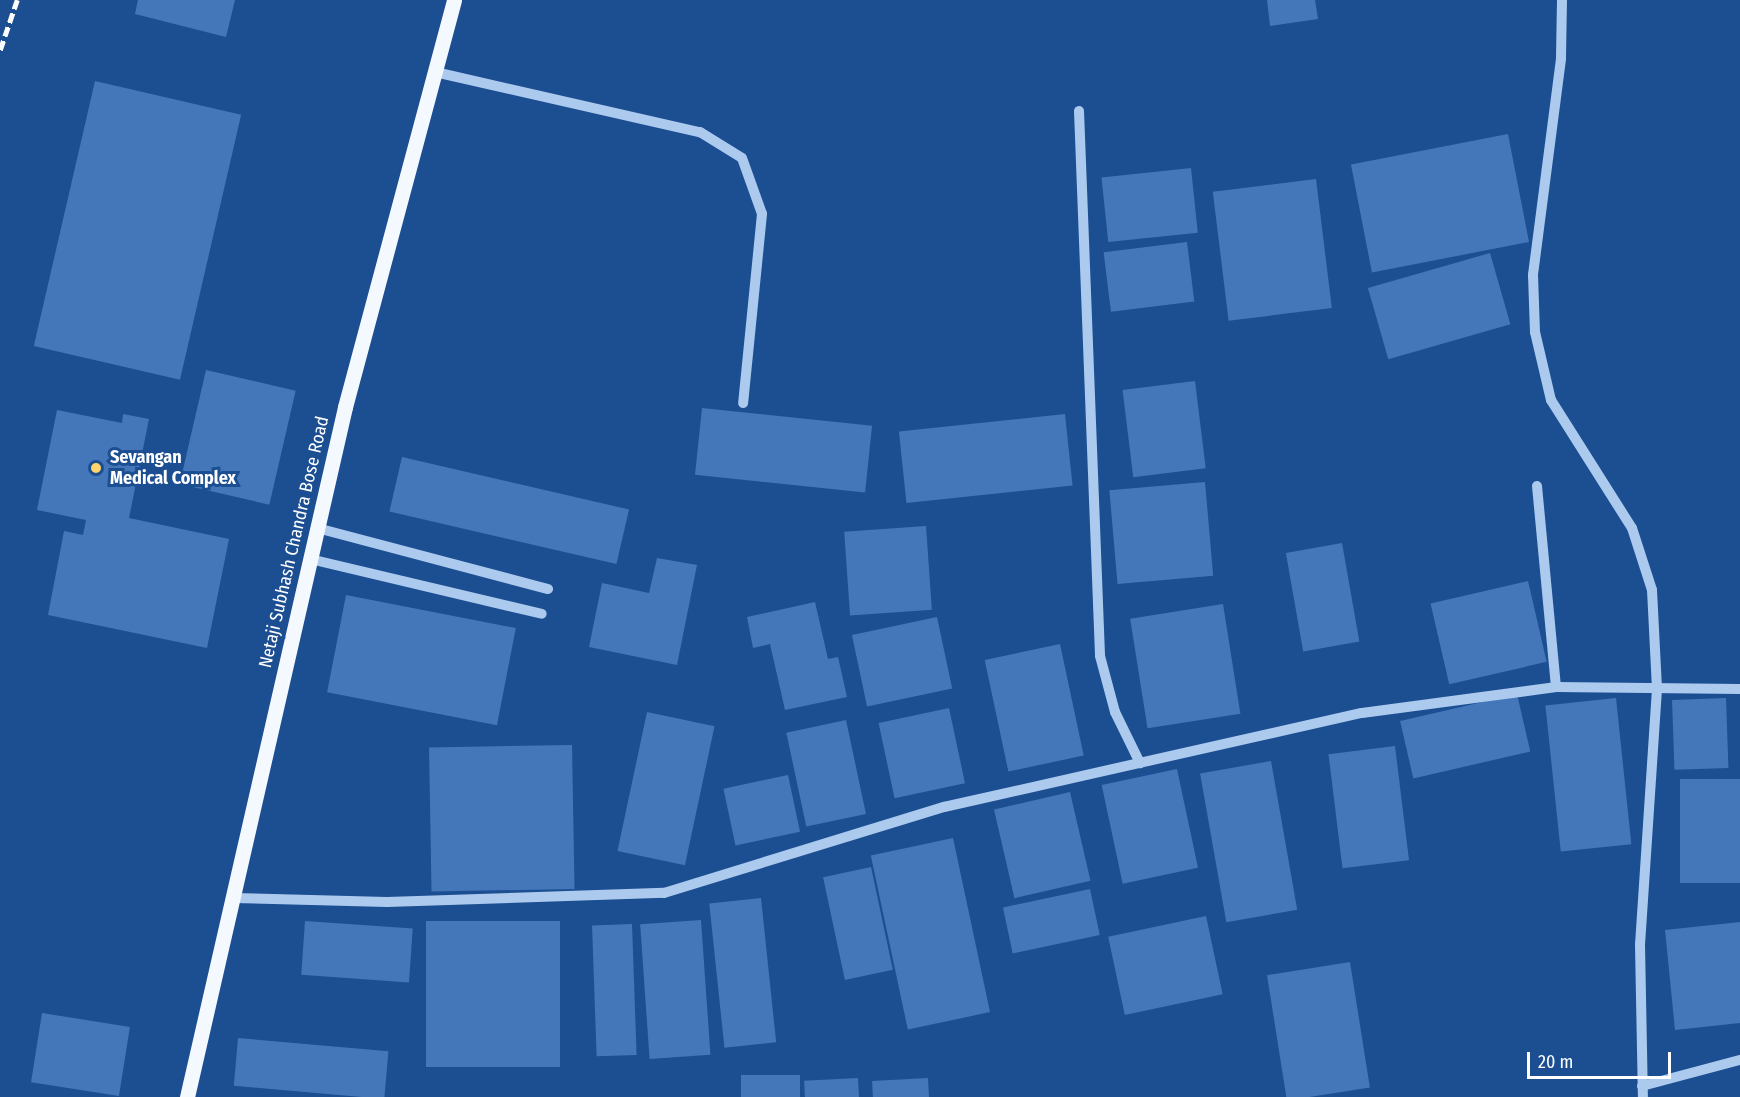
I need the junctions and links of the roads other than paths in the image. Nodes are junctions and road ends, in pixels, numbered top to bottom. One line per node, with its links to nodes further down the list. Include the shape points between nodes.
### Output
1 (454, 0): 3 (main road, Netaji Subhash Chandra Bose Road)
2 (1562, 0): 12 (street, via 1561,59 1533,275 1534,332 1551,400 1632,528 1652,590)
3 (435, 72): 5 (street, via 700,132 742,158 762,214); 7 (main road, Netaji Subhash Chandra Bose Road)
4 (1079, 111): 14 (street, via 1100,656 1115,712)
5 (743, 403)
6 (1537, 486): 11 (street)
7 (317, 528): 8 (main road, Netaji Subhash Chandra Bose Road); 9 (street)
8 (310, 559): 10 (street); 15 (main road, Netaji Subhash Chandra Bose Road)
9 (548, 589)
10 (542, 614)
11 (1556, 687): 12 (street); 14 (street, via 1362,713)
12 (1657, 689): 13 (street); 17 (street, via 1640,945)
13 (1740, 690)
14 (1140, 763): 15 (street, via 944,807 664,893 387,902)
15 (233, 897): 18 (main road, Netaji Subhash Chandra Bose Road)
16 (1740, 1060): 17 (street)
17 (1643, 1091)
18 (187, 1097)

